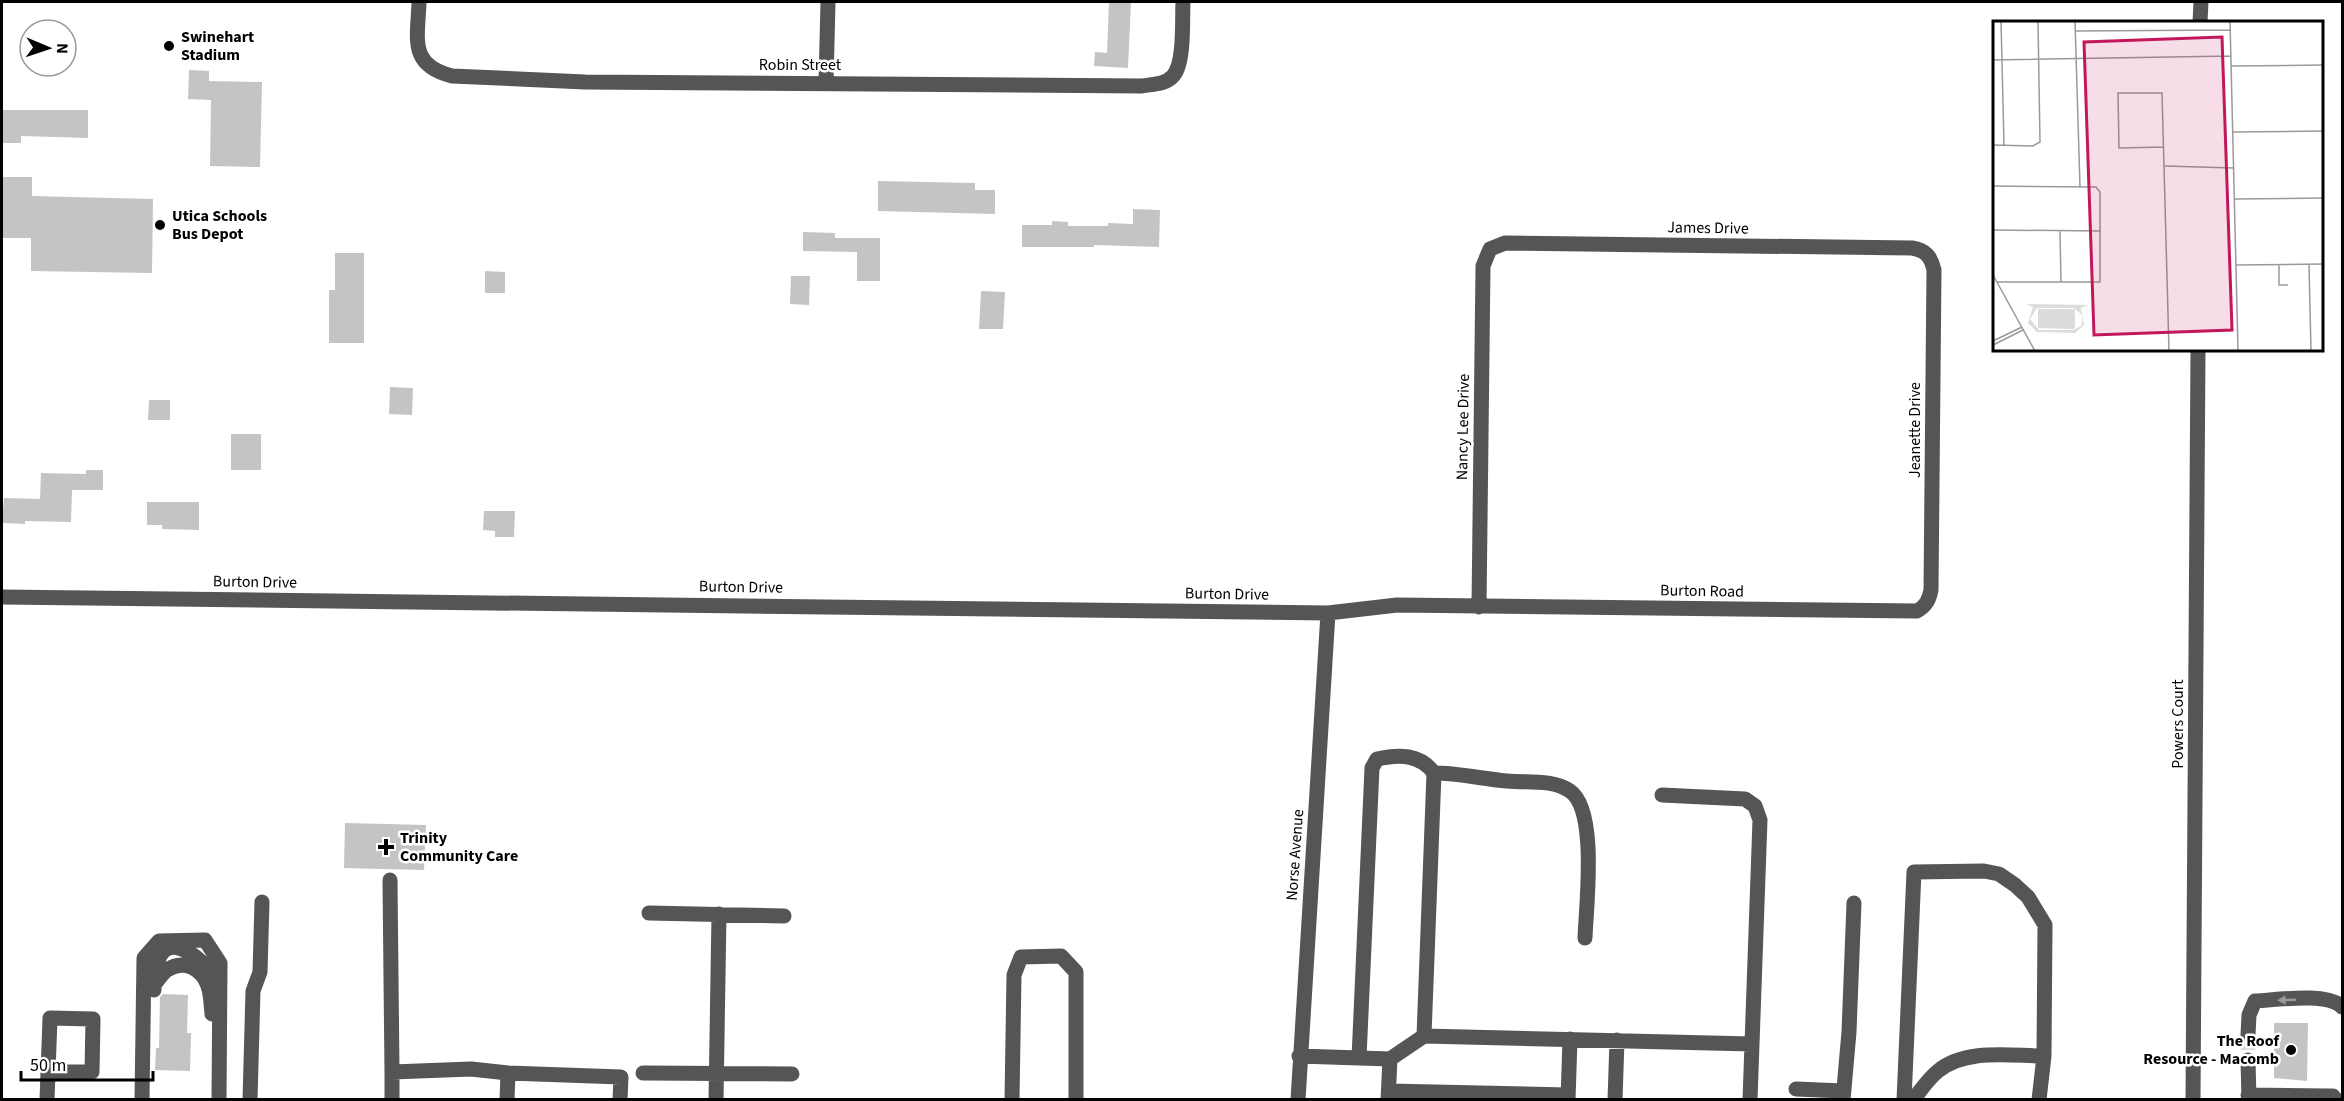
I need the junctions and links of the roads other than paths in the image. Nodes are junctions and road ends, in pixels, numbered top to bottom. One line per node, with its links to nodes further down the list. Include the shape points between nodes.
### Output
1 (419, 2): 6 (street, Robin Street, via 418,53 437,72 585,82)
2 (828, 2): 6 (street)
3 (1183, 2): 6 (street, Robin Street, via 1180,56 1173,76 1160,83)
4 (2201, 2): 5 (street)
5 (2200, 21)
6 (826, 83)
7 (1490, 249): 8 (street, James Drive, via 1505,243 1912,248); 11 (street, Nancy Lee Drive, via 1483,266)
8 (1926, 253): 12 (street, Jeanette Drive, via 1934,282 1931,590)
9 (2198, 351): 66 (street, Powers Court)
10 (2, 597): 13 (street, Burton Drive)
11 (1479, 607): 12 (street, Burton Road, via 1917,611); 13 (street, Burton Drive, via 1396,605)
12 (1924, 607)
13 (1328, 613): 32 (street, Norse Avenue)
14 (1434, 773): 22 (street, via 1552,783 1571,792 1580,805 1589,847); 28 (street); 34 (street, via 1416,757 1387,756 1377,759 1372,768)
15 (1662, 795): 31 (street, via 1746,799 1755,806 1760,820)
16 (390, 880): 38 (street)
17 (262, 902): 53 (street, via 260,972 253,991)
18 (1854, 903): 47 (street)
19 (649, 913): 20 (street)
20 (719, 914): 21 (street); 41 (street)
21 (784, 915)
22 (1585, 938)
23 (220, 983): 24 (street, via 205,962 180,948 169,948 156,960); 26 (street); 43 (street, via 220,963 205,940 159,940 144,958)
24 (154, 985): 26 (street, via 168,969 193,966 209,986 212,1015); 43 (street, via 151,1067)
25 (2343, 1007): 27 (street, one-way to 27, via 2325,998 2255,1001)
26 (220, 1034): 52 (street)
27 (2248, 1035)
28 (1424, 1036): 29 (street); 35 (street)
29 (1570, 1039): 30 (street); 48 (street)
30 (1617, 1040): 31 (street); 61 (street)
31 (1752, 1044): 62 (street)
32 (1299, 1056): 34 (street); 60 (street, Norse Avenue)
33 (2044, 1056): 63 (street, via 2045,925 2028,897 1999,874 1914,872); 64 (street, via 1974,1056 1955,1062 1939,1070); 65 (street)
34 (1359, 1058): 35 (street)
35 (1389, 1059): 46 (street)
36 (2248, 1060): 49 (street)
37 (48, 1072): 37 (street, via 50,1018 93,1019 92,1072); 50 (street)
38 (392, 1072): 39 (street, via 471,1069); 54 (street)
39 (508, 1073): 55 (street); 56 (street, via 621,1077)
40 (643, 1073): 41 (street)
41 (716, 1074): 42 (street); 57 (street)
42 (792, 1074)
43 (142, 1076): 51 (street)
44 (1796, 1089): 47 (street)
45 (2343, 1090): 67 (street)
46 (1389, 1095): 48 (street)
47 (1843, 1096)
48 (1568, 1097)
49 (2249, 1097): 67 (street, via 2332,1096)
50 (47, 1100)
51 (142, 1100)
52 (219, 1100)
53 (250, 1100)
54 (392, 1100)
55 (507, 1100)
56 (620, 1100)
57 (716, 1100)
58 (1012, 1100): 59 (street, via 1014,975 1021,957 1061,956 1076,972)
59 (1076, 1100)
60 (1298, 1100)
61 (1616, 1100)
62 (1750, 1100)
63 (1904, 1100)
64 (1913, 1100)
65 (2039, 1100)
66 (2193, 1100)
67 (2336, 1100)

